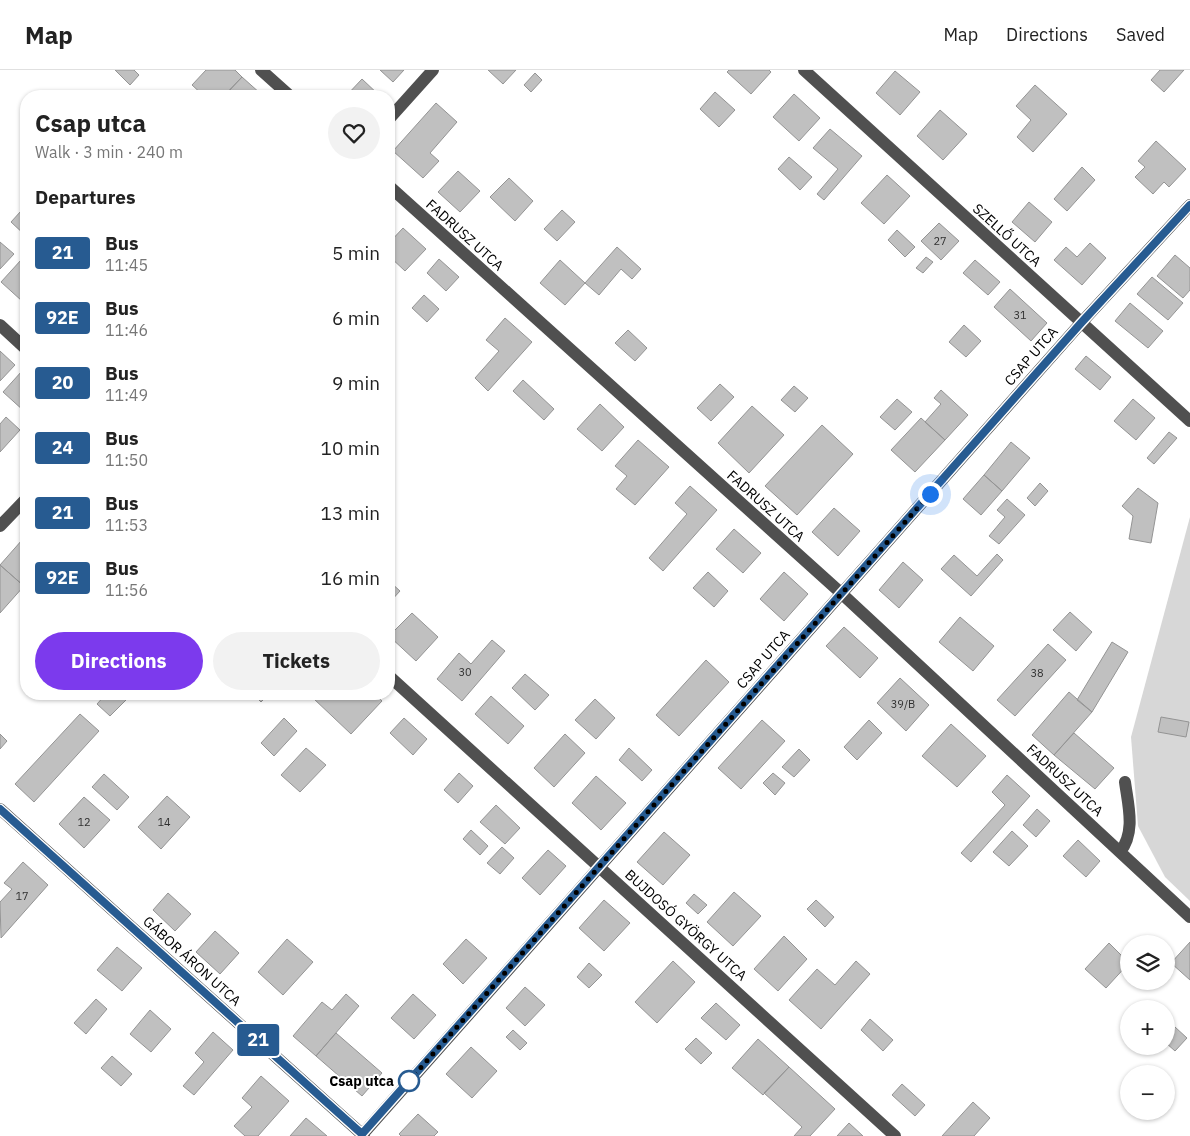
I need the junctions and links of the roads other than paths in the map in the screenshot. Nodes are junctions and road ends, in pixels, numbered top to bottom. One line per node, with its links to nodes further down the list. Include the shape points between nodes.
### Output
1 (261, 70): 4 (street)
2 (433, 70): 5 (street)
3 (804, 70): 8 (street, SZELLŐ UTCA)
4 (283, 90)
5 (395, 112)
6 (395, 191): 14 (street, FADRUSZ UTCA)
7 (1190, 205): 8 (street, CSAP UTCA)
8 (1081, 323): 11 (street, SZELLŐ UTCA); 14 (street, CSAP UTCA)
9 (0, 325): 10 (street)
10 (20, 343)
11 (1190, 421)
12 (20, 504): 13 (street)
13 (0, 526)
14 (841, 593): 18 (street, FADRUSZ UTCA); 19 (street, CSAP UTCA)
15 (395, 681): 19 (street, BUJDOSÓ GYÖRGY UTCA)
16 (1125, 782): 18 (street, via 1130,831 1127,844)
17 (0, 809): 21 (street, GÁBOR ÁRON UTCA)
18 (1120, 852): 20 (street, FADRUSZ UTCA)
19 (600, 866): 21 (street, CSAP UTCA); 22 (street, BUJDOSÓ GYÖRGY UTCA)
20 (1190, 917)
21 (362, 1136)
22 (896, 1136)

